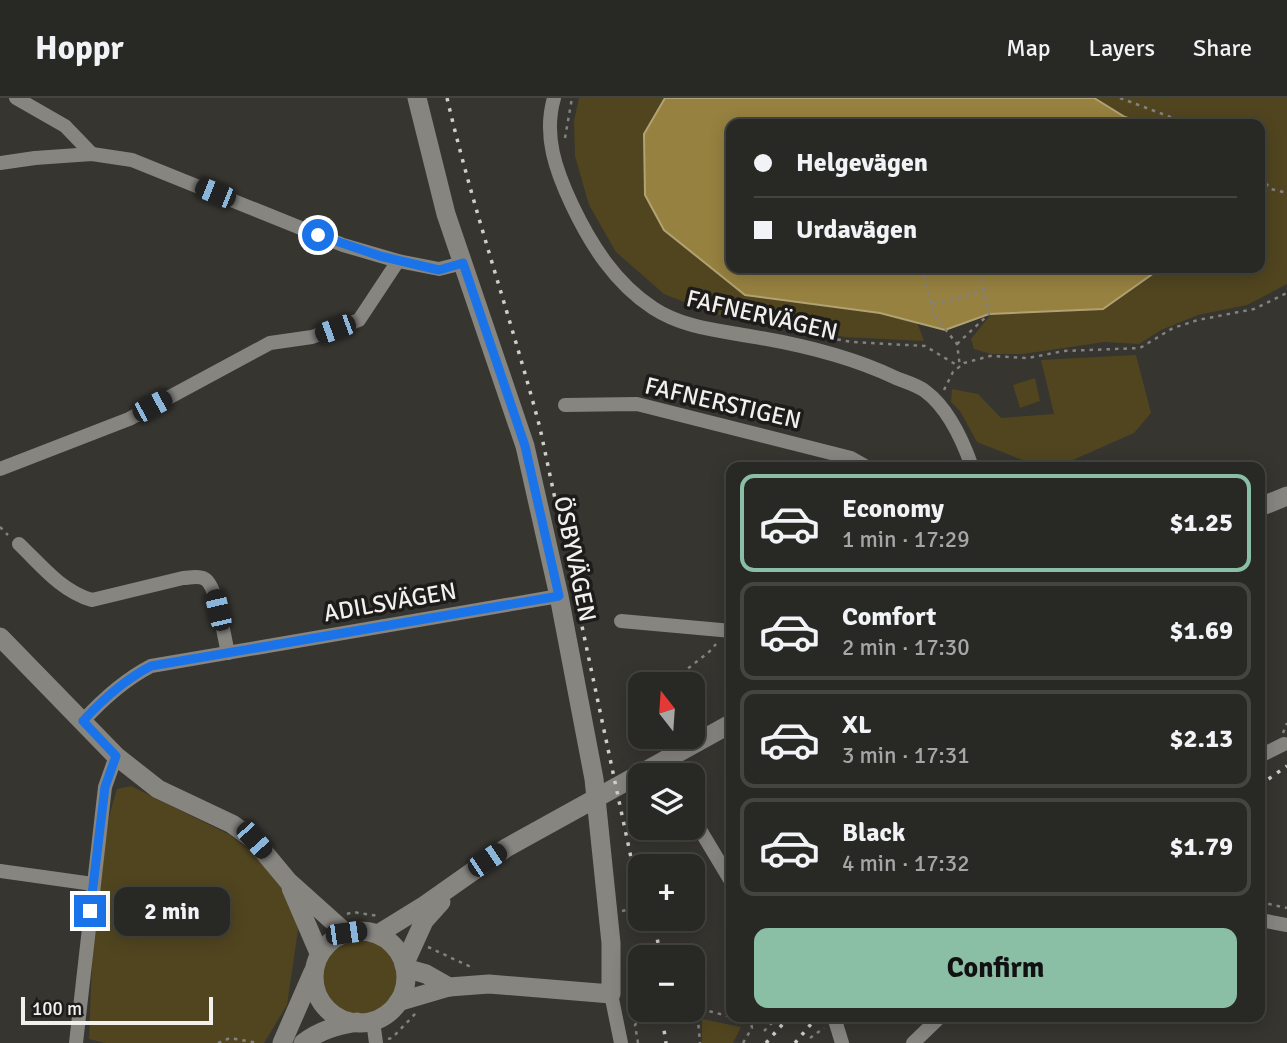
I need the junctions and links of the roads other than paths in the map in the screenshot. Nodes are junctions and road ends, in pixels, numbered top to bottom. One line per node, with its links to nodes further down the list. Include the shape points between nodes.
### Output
1 (16, 98): 4 (street, via 65,126)
2 (417, 98): 7 (street, ÖSBYVÄGEN)
3 (554, 98): 10 (street, FAFNERVÄGEN, via 552,158 589,241 617,278 653,308 688,325 781,341 869,365 924,390 959,436)
4 (92, 154): 5 (street); 6 (street, via 132,160 343,245)
5 (0, 163)
6 (398, 261): 7 (street, via 439,270); 11 (street, via 359,320 312,337 270,343 129,419)
7 (463, 263): 15 (street, ÖSBYVÄGEN, via 525,446)
8 (565, 405): 9 (street, FAFNERSTIGEN, via 637,404)
9 (858, 462)
10 (970, 462)
11 (0, 469)
12 (1287, 496): 13 (street)
13 (1265, 504)
14 (19, 544): 19 (street, via 61,584 92,600 183,578 207,580)
15 (559, 596): 19 (street, ADILSVÄGEN); 40 (street, ÖSBYVÄGEN, via 594,779 611,943)
16 (621, 621): 17 (street)
17 (726, 631)
18 (0, 637): 20 (street)
19 (228, 653): 20 (street, ADILSVÄGEN, via 151,666 102,700)
20 (83, 721): 24 (street)
21 (726, 727): 25 (street)
22 (1284, 744): 23 (street)
23 (1265, 754)
24 (116, 756): 31 (street, via 158,789 232,824 254,840); 32 (street, via 105,787)
25 (674, 763)
26 (628, 787): 30 (street, via 506,848)
27 (705, 838): 29 (street)
28 (0, 871): 32 (street)
29 (726, 873)
30 (459, 879): 36 (street); 38 (street, via 424,921)
31 (288, 881): 35 (street); 37 (street)
32 (93, 884): 46 (street)
33 (1265, 921): 34 (street)
34 (1287, 925)
35 (346, 933): 36 (street); 37 (street, via 331,942)
36 (378, 934): 38 (street, via 393,945)
37 (316, 962): 42 (street, via 320,1000 344,1020); 47 (street)
38 (404, 966): 39 (street); 41 (street, via 404,990)
39 (449, 986): 40 (street, via 489,984); 41 (street)
40 (611, 994): 49 (street, ÖSBYVÄGEN)
41 (398, 1002): 42 (street, via 387,1014)
42 (365, 1022): 45 (street); 48 (street, via 334,1026)
43 (836, 1022): 50 (street)
44 (935, 1022): 51 (street)
45 (376, 1042)
46 (76, 1043)
47 (282, 1043)
48 (303, 1043)
49 (621, 1043)
50 (842, 1043)
51 (913, 1043)

